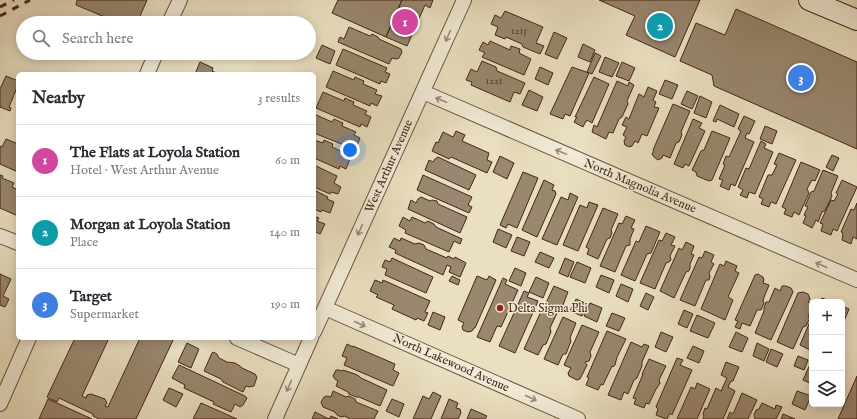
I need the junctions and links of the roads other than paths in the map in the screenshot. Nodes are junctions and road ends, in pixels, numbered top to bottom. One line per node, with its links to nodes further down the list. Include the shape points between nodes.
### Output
1 (180, 0): 4 (street)
2 (464, 0): 8 (street, West Arthur Avenue, one-way to 8)
3 (810, 0): 5 (main road)
4 (172, 16)
5 (857, 20)
6 (153, 60): 7 (street)
7 (148, 72)
8 (422, 92): 11 (street, North Magnolia Avenue, one-way to 8); 12 (street, West Arthur Avenue, one-way to 12)
9 (0, 236): 10 (street)
10 (16, 243)
11 (857, 280)
12 (325, 308): 13 (street, West Arthur Avenue); 20 (street, North Lakewood Avenue, one-way to 20)
13 (316, 328)
14 (28, 340): 18 (street)
15 (242, 340): 17 (street)
16 (310, 340): 17 (street)
17 (299, 365): 19 (street, one-way to 19)
18 (0, 404)
19 (275, 419)
20 (578, 419)

